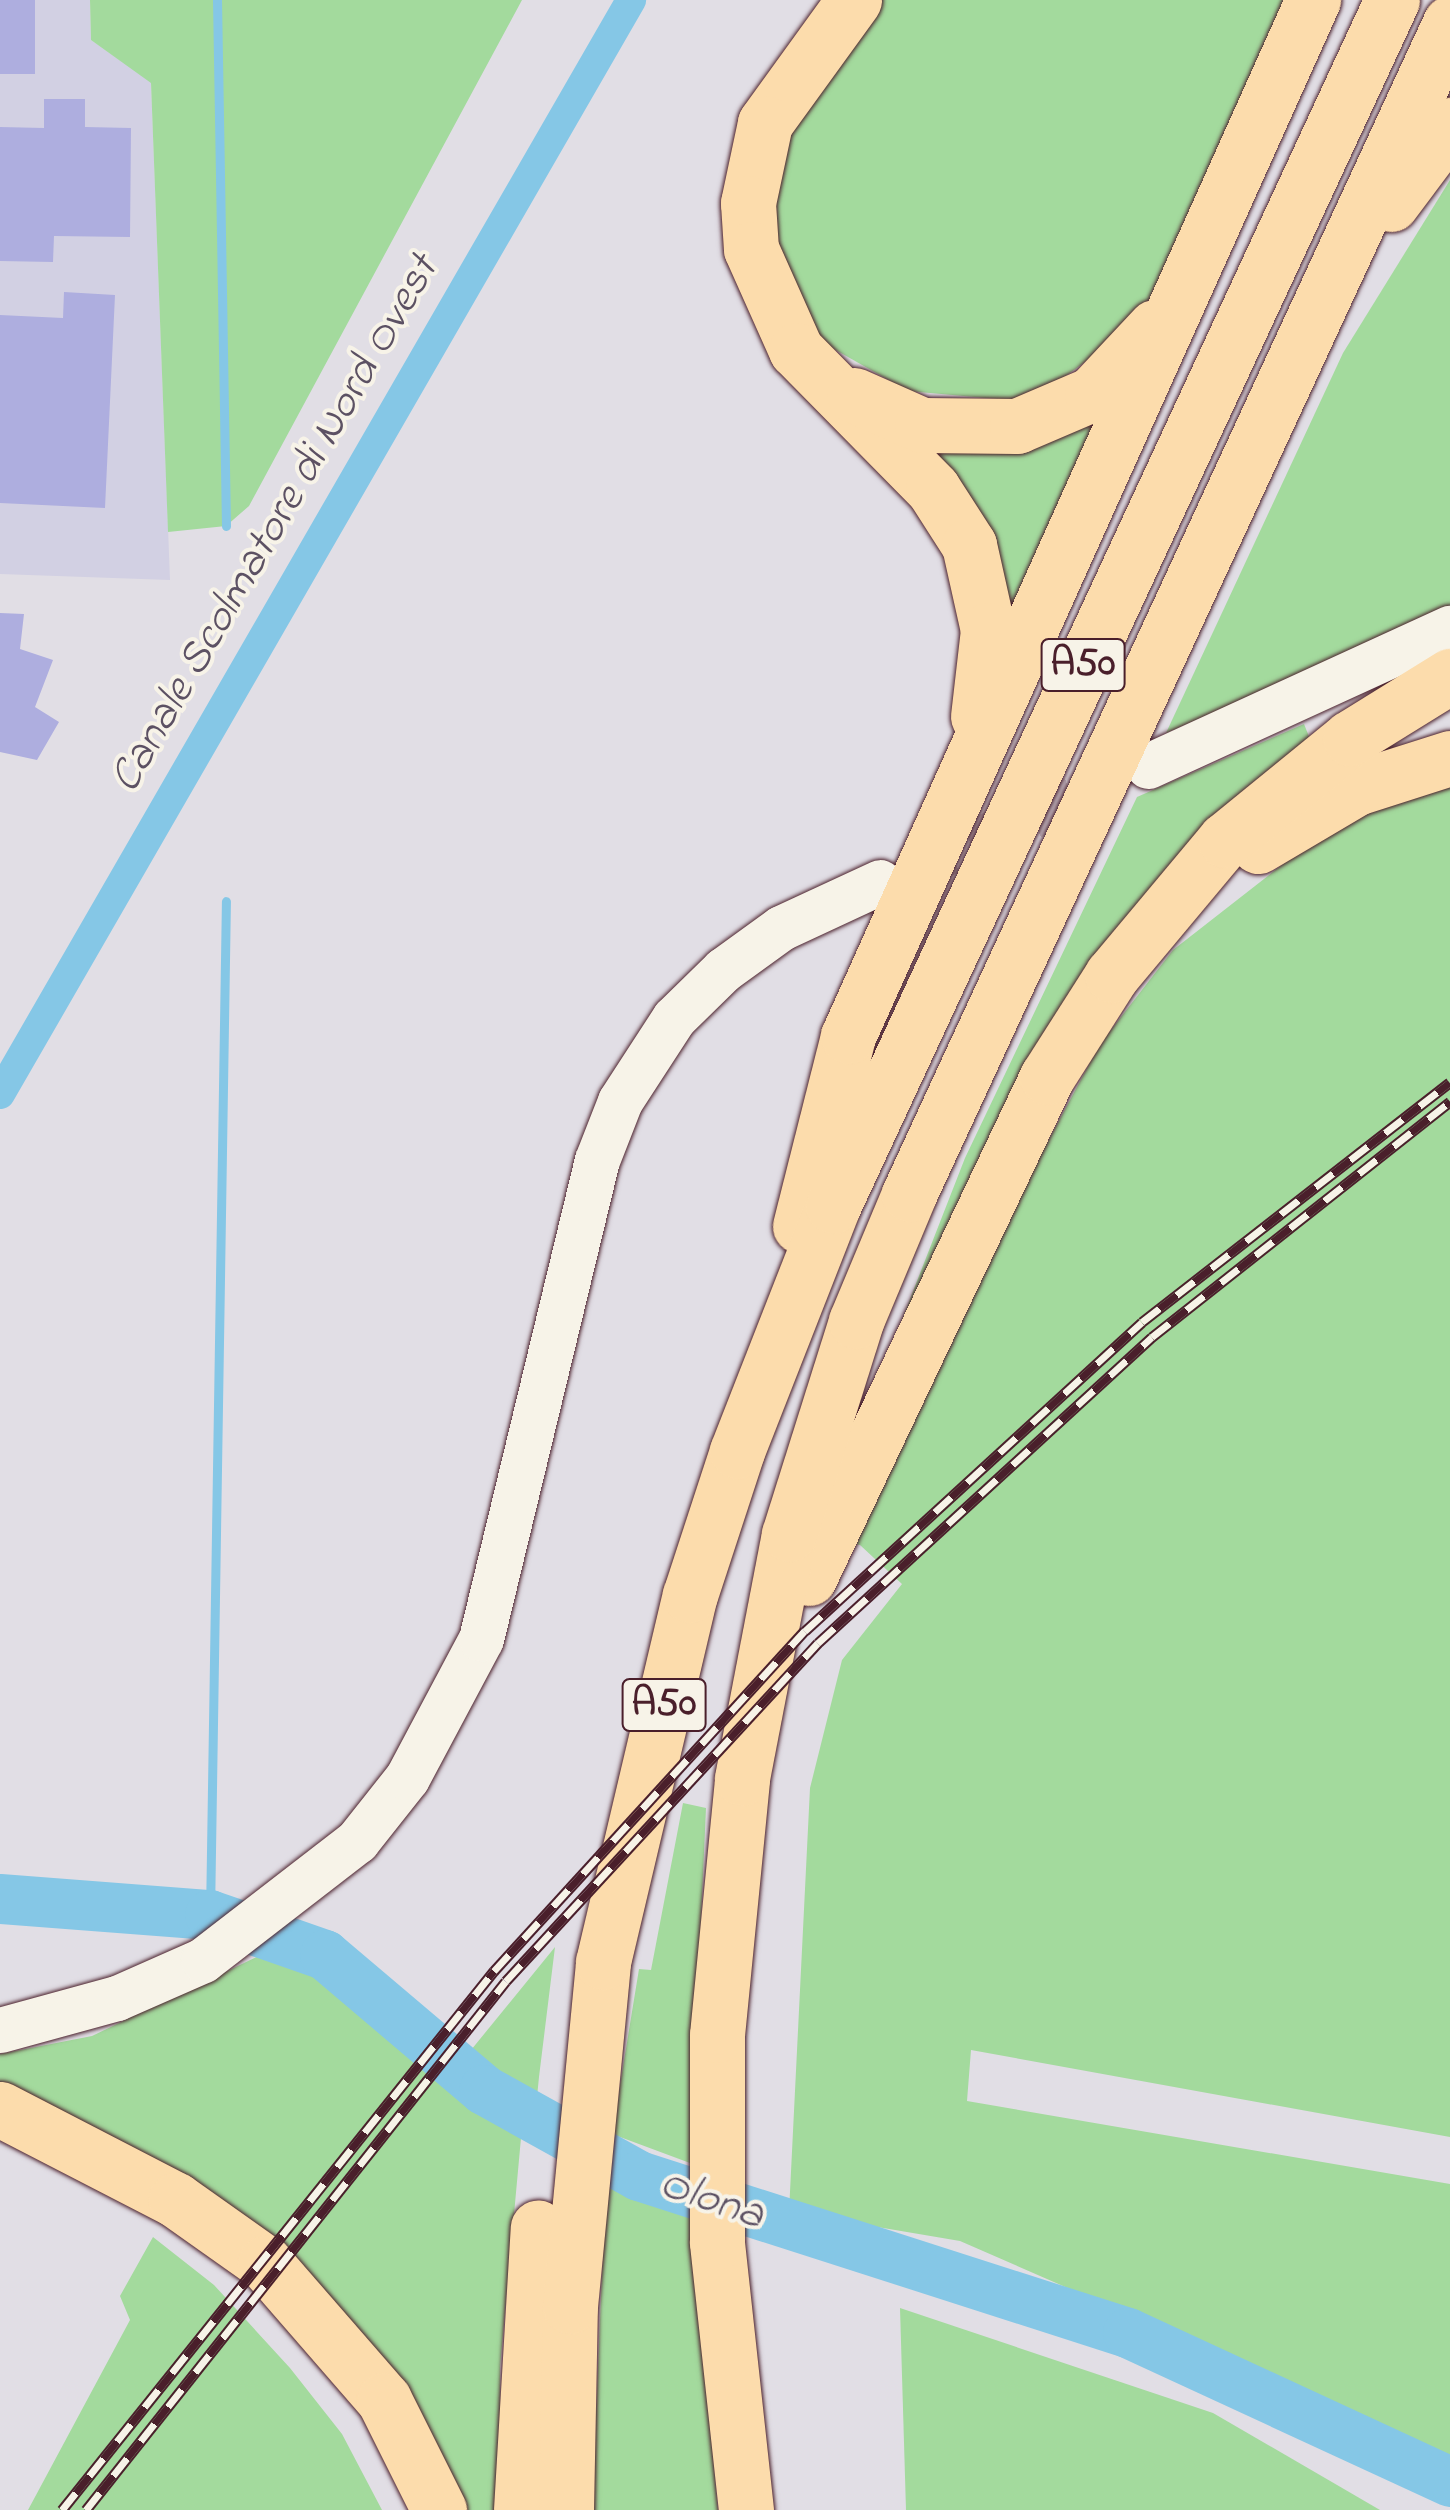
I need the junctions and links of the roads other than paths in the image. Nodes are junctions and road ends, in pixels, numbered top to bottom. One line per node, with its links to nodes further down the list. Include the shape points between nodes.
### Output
1 (854, 0): 8 (highway, via 776,101 750,186 758,276)
2 (1314, 0): 6 (highway)
3 (1392, 0): 18 (highway, A50)
4 (1450, 23): 7 (highway, A50)
5 (1450, 125): 7 (highway)
6 (1234, 180): 8 (highway, via 1139,350 1060,411 983,430 922,425); 15 (highway)
7 (1336, 273): 19 (highway, A50, via 856,1322 789,1534)
8 (810, 366): 15 (highway, via 946,505 980,572 985,681)
9 (1450, 628): 12 (main road)
10 (1450, 654): 12 (main road)
11 (1450, 676): 17 (highway, via 1290,784)
12 (1205, 742): 14 (main road)
13 (1450, 758): 17 (highway, via 1340,797)
14 (1148, 766)
15 (948, 815): 18 (highway, via 832,1078)
16 (880, 882): 20 (main road, via 746,951 674,1018 637,1070 597,1160 481,1639 407,1778 357,1841 204,1960 71,2014)
17 (1153, 919): 19 (highway, via 1047,1077 829,1523)
18 (778, 1333): 22 (highway, A50, via 690,1595 570,2093)
19 (742, 1778): 26 (highway, A50, via 712,2142)
20 (0, 2030)
21 (0, 2109): 23 (highway, via 188,2207 265,2263 384,2400)
22 (561, 2182): 24 (highway); 25 (highway)
23 (439, 2510)
24 (521, 2510)
25 (566, 2510)
26 (746, 2510)

